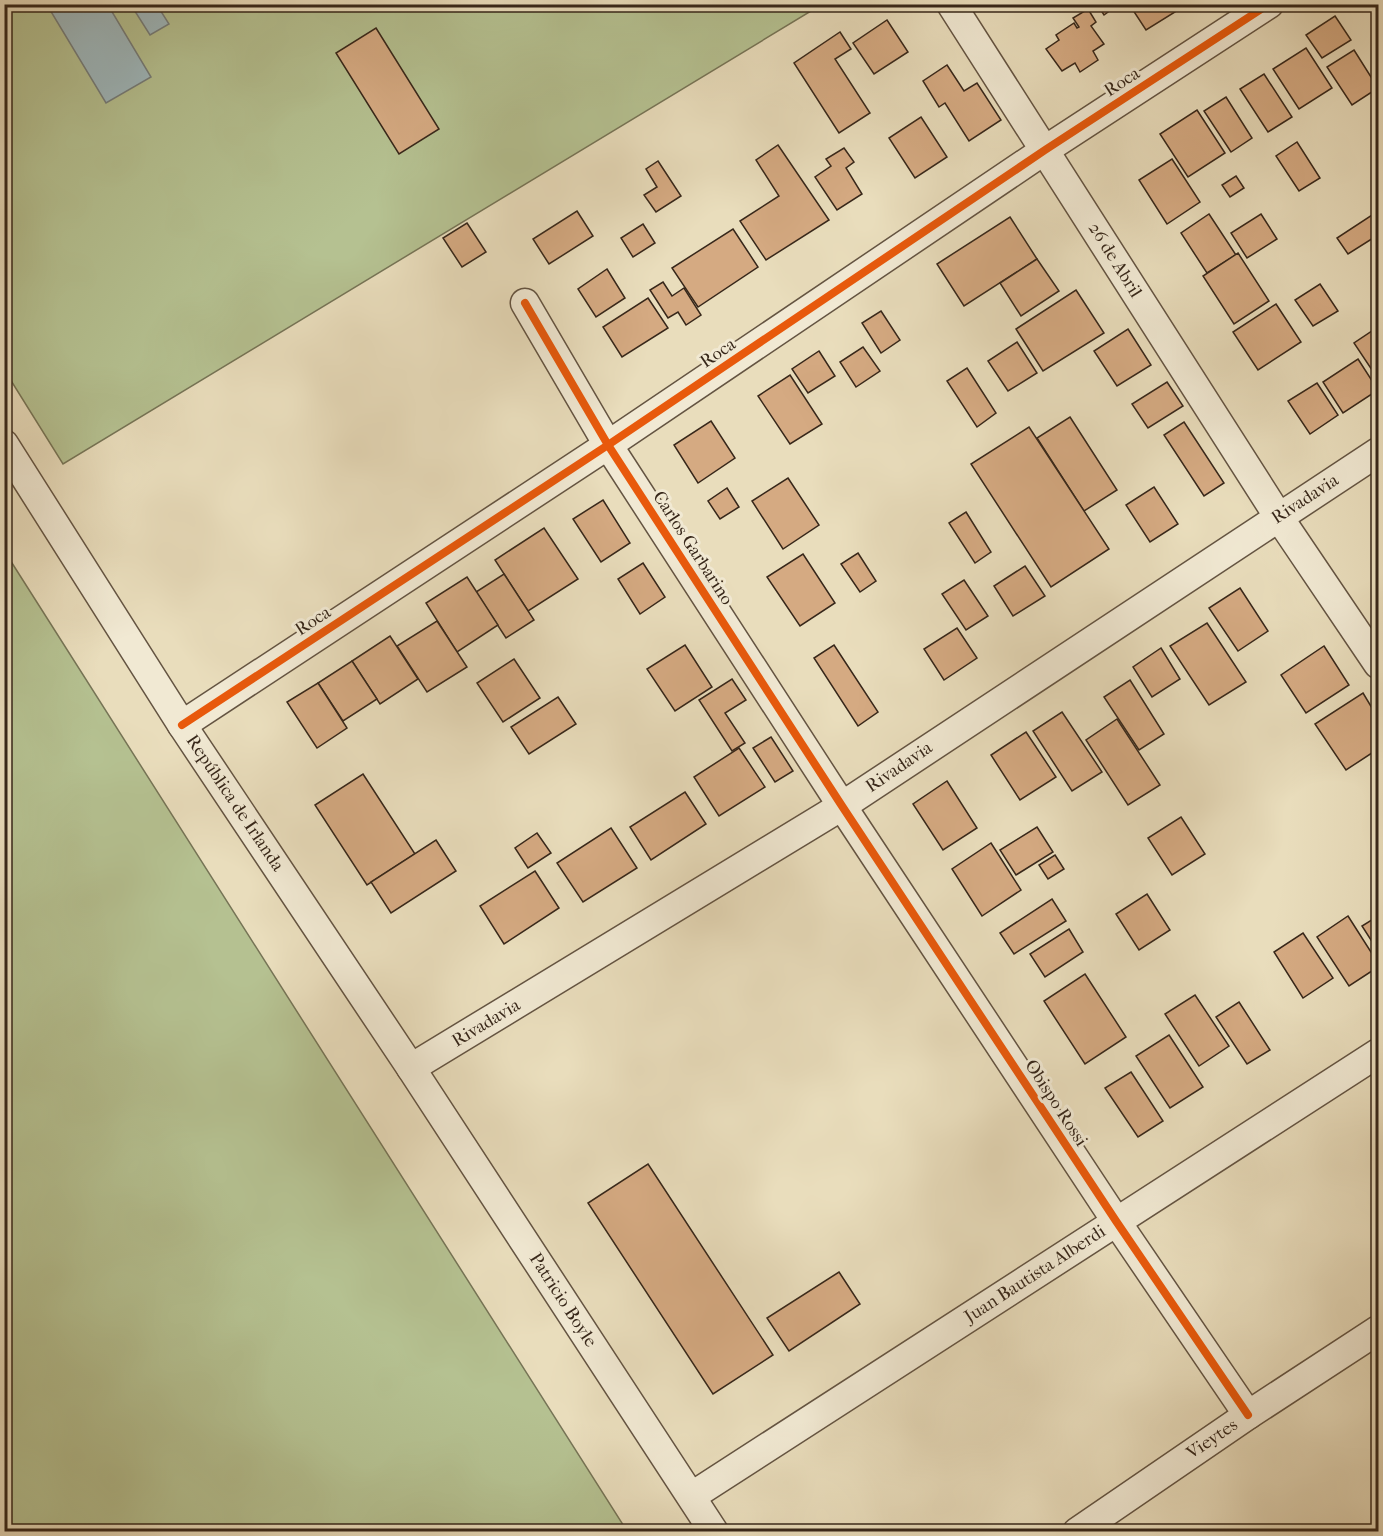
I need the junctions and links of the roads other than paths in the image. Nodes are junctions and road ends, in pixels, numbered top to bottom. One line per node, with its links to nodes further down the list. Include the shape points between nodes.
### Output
1 (951, 4): 3 (street, 26 de Abril)
2 (1269, 4): 3 (street, Roca)
3 (1045, 150): 6 (street, Roca); 8 (street, 26 de Abril)
4 (525, 303): 6 (street, Carlos Garbarino)
5 (4, 444): 10 (street, República de Irlanda)
6 (608, 445): 10 (street, Roca); 11 (street, Carlos Garbarino)
7 (1378, 452): 8 (street, Rivadavia)
8 (1278, 516): 9 (street, 26 de Abril); 11 (street, Rivadavia)
9 (1378, 664)
10 (182, 725): 13 (street, República de Irlanda)
11 (842, 806): 13 (street, Rivadavia); 14 (street, Obispo Rossi)
12 (1378, 1053): 14 (street, Juan Bautista Alberdi)
13 (411, 1068): 17 (street, Patricio Boyle)
14 (1116, 1221): 16 (street, Obispo Rossi); 17 (street, Juan Bautista Alberdi)
15 (1378, 1330): 16 (street, Vieytes)
16 (1248, 1415): 19 (street, Vieytes)
17 (692, 1496): 18 (street, Patricio Boyle)
18 (714, 1532)
19 (1077, 1532)

